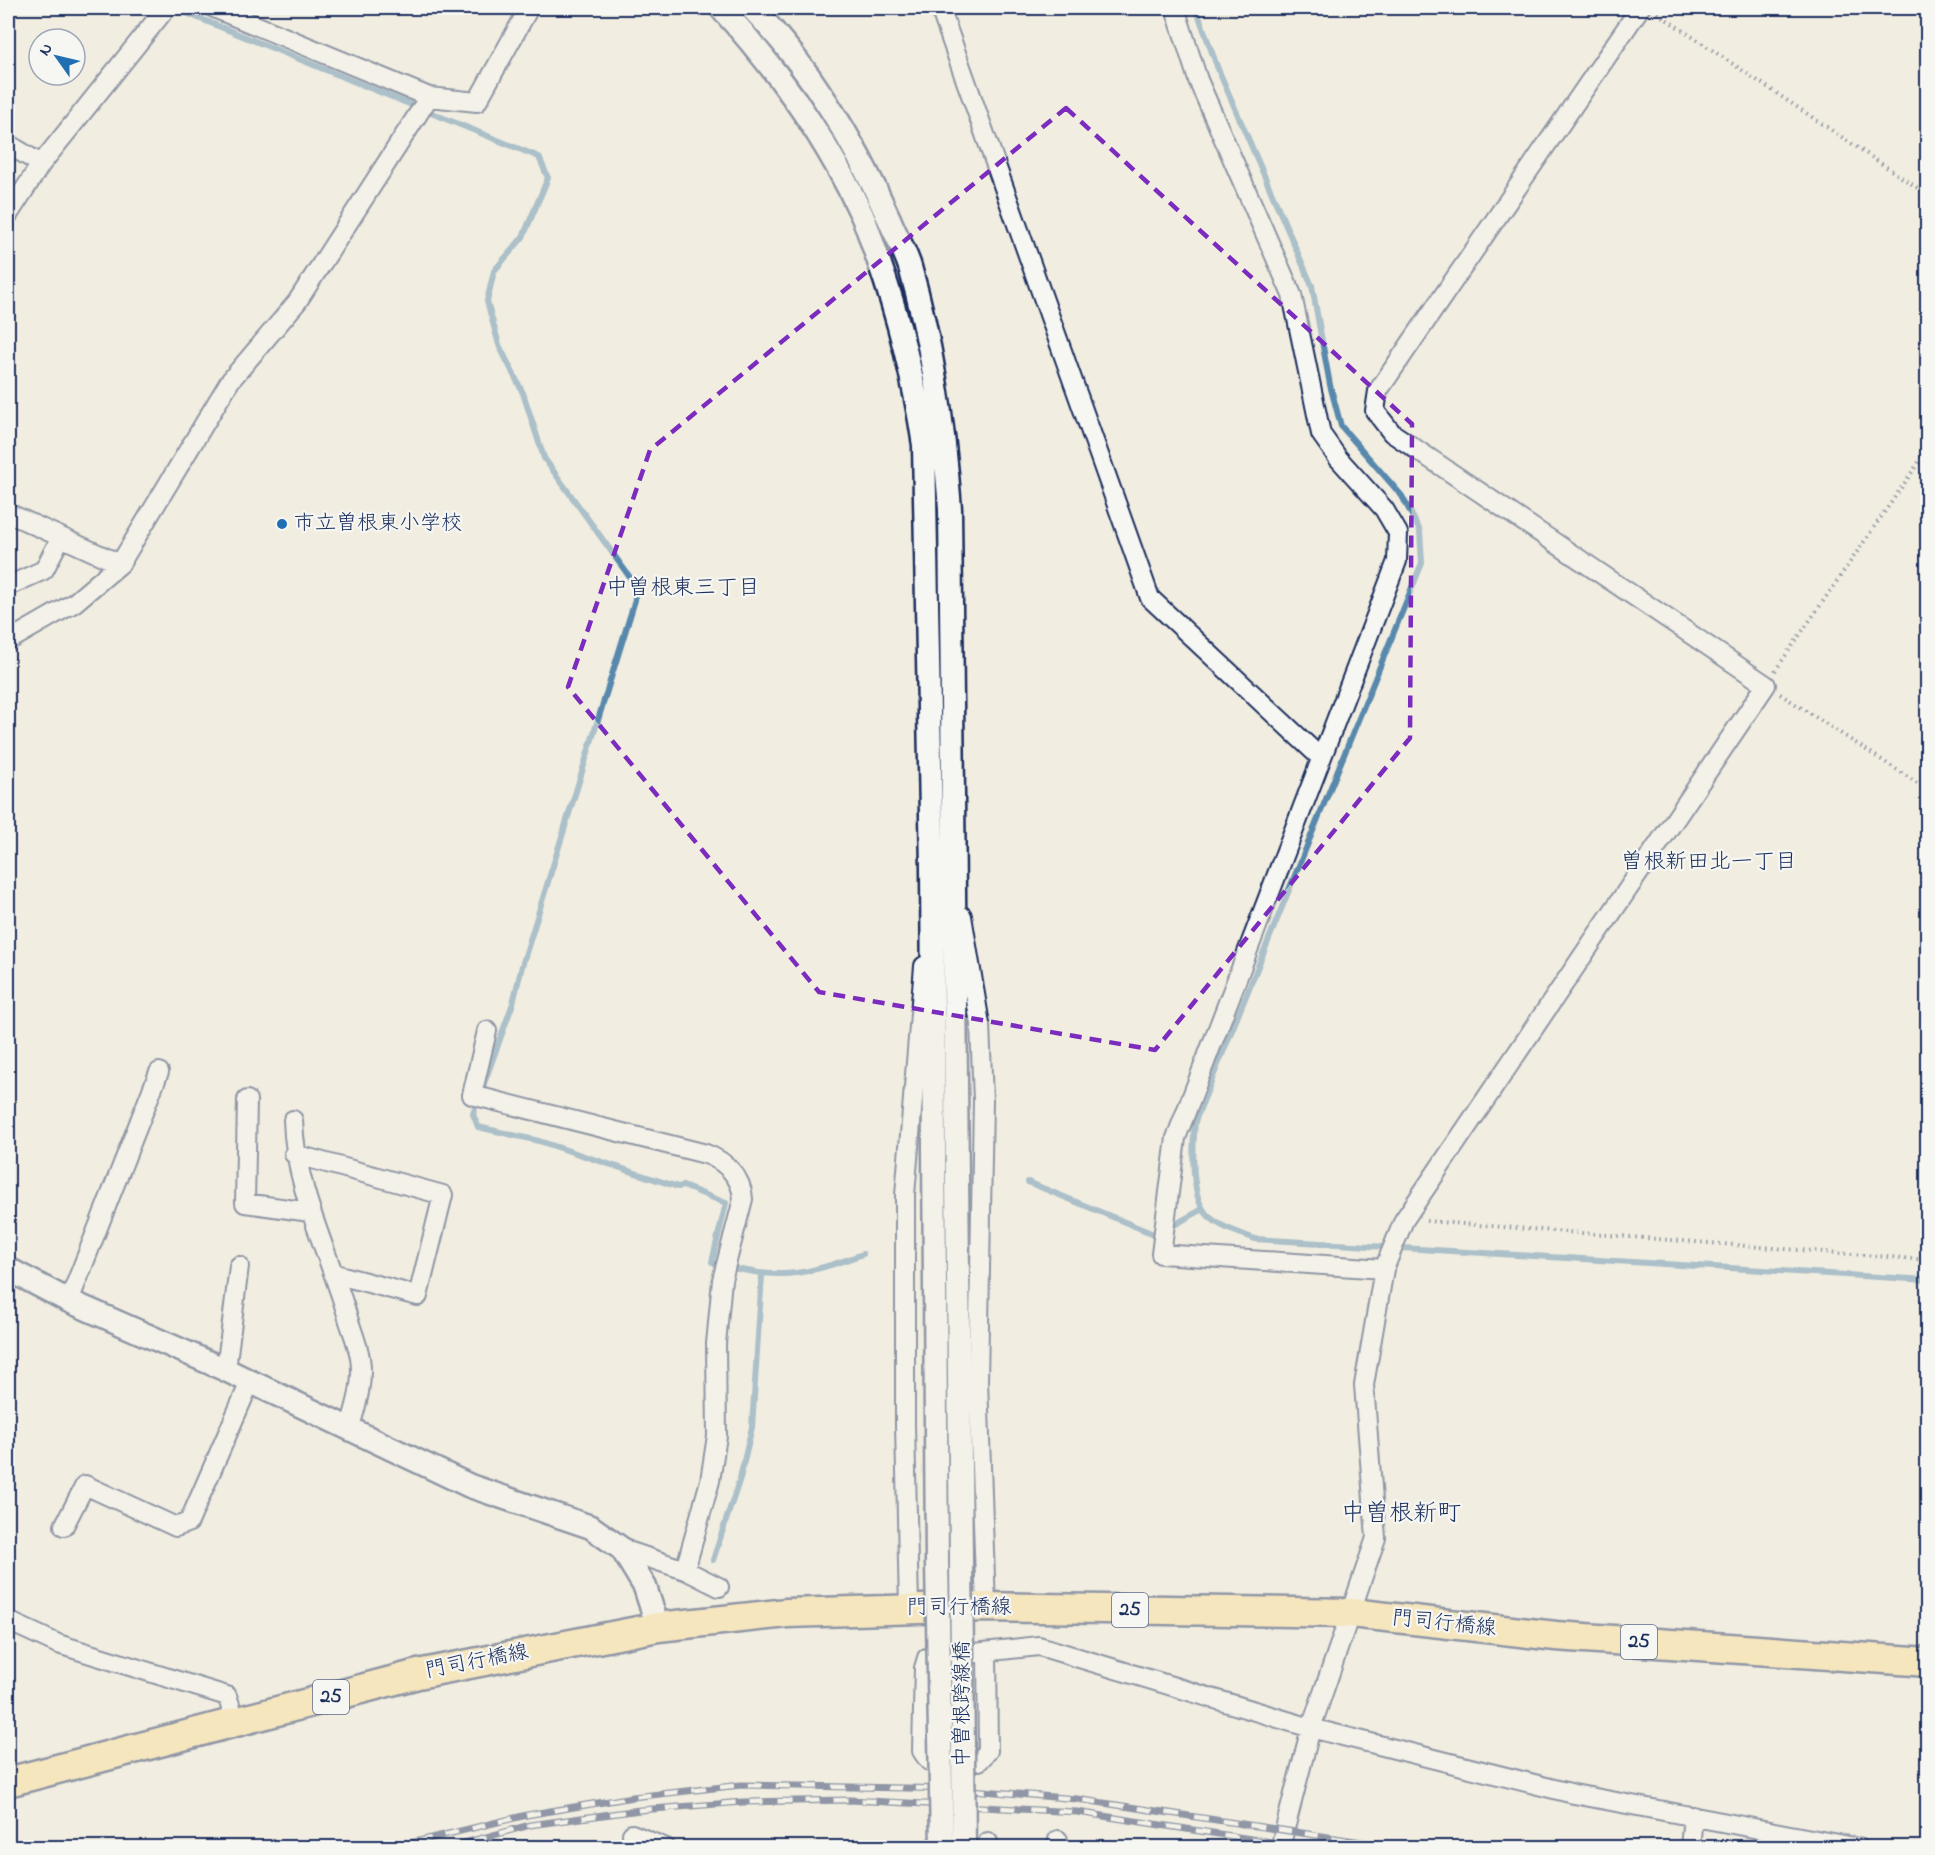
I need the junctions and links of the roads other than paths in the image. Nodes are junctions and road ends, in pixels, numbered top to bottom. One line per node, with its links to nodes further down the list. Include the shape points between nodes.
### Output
1 (214, 8): 9 (street)
2 (529, 8): 9 (street, via 477,102)
3 (721, 8): 19 (street, via 759,50 816,129 860,210 895,306 913,375 924,445)
4 (752, 8): 19 (street, via 824,97 876,188 909,265 931,350 945,434 950,509)
5 (940, 8): 18 (street, via 1150,598)
6 (1175, 8): 18 (street, via 1198,80 1292,295 1321,434 1384,509 1398,533 1397,561)
7 (1640, 8): 26 (street, via 1378,391 1375,411 1392,433 1766,685 1401,1227)
8 (163, 12): 11 (street)
9 (429, 98): 15 (street, via 297,302 230,381)
10 (8, 144): 11 (street)
11 (41, 164): 12 (street)
12 (8, 215)
13 (8, 513): 14 (street)
14 (61, 537): 15 (street); 16 (street, via 44,570)
15 (120, 564): 17 (street, via 74,603)
16 (8, 586)
17 (8, 641)
18 (1321, 758): 26 (street, via 1176,1138 1161,1254)
19 (943, 871): 38 (street, via 980,1024 983,1101 978,1381); 39 (street, via 910,1107 905,1195 904,1425); 51 (street, 中曽根跨線橋, bridge, via 937,1562); 52 (street, 中曽根跨線橋, bridge, via 961,1560)
20 (487, 1031): 36 (street, via 472,1095 724,1160 742,1190 722,1280 716,1344 717,1436 710,1481)
21 (159, 1072): 30 (street)
22 (247, 1100): 25 (street, via 245,1203)
23 (293, 1120): 24 (street)
24 (294, 1154): 25 (street); 29 (street, via 443,1195 418,1296)
25 (310, 1212): 29 (street)
26 (1386, 1265): 40 (street, via 1364,1384 1376,1538)
27 (239, 1266): 31 (street)
28 (8, 1269): 30 (street)
29 (335, 1274): 33 (street, via 360,1358 359,1397)
30 (69, 1301): 31 (street)
31 (226, 1370): 32 (street)
32 (250, 1382): 33 (street); 34 (street, via 189,1522 176,1527 85,1485)
33 (349, 1430): 35 (street, via 470,1486 591,1527)
34 (64, 1526)
35 (622, 1549): 36 (street); 42 (street, via 645,1587)
36 (685, 1570): 37 (street)
37 (719, 1587)
38 (986, 1607): 39 (main road, 門司行橋線 / 25); 40 (main road, 門司行橋線 / 25)
39 (909, 1608): 42 (main road, 門司行橋線 / 25, via 787,1613)
40 (1351, 1613): 44 (main road, 門司行橋線 / 25, via 1556,1636); 46 (street)
41 (8, 1621): 45 (street, via 58,1644 227,1696)
42 (658, 1627): 45 (main road, 門司行橋線 / 25, via 418,1674)
43 (987, 1652): 43 (street, via 927,1658 922,1751 929,1761 979,1761 988,1751); 46 (street, via 1039,1646)
44 (1928, 1662)
45 (236, 1722): 47 (main road, 門司行橋線 / 25)
46 (1311, 1728): 48 (street, via 1574,1794); 53 (street)
47 (8, 1782)
48 (1693, 1816): 54 (street); 55 (street)
49 (632, 1834): 50 (street)
50 (666, 1848)
51 (942, 1848)
52 (964, 1848)
53 (1280, 1848)
54 (1690, 1848)
55 (1859, 1848)

